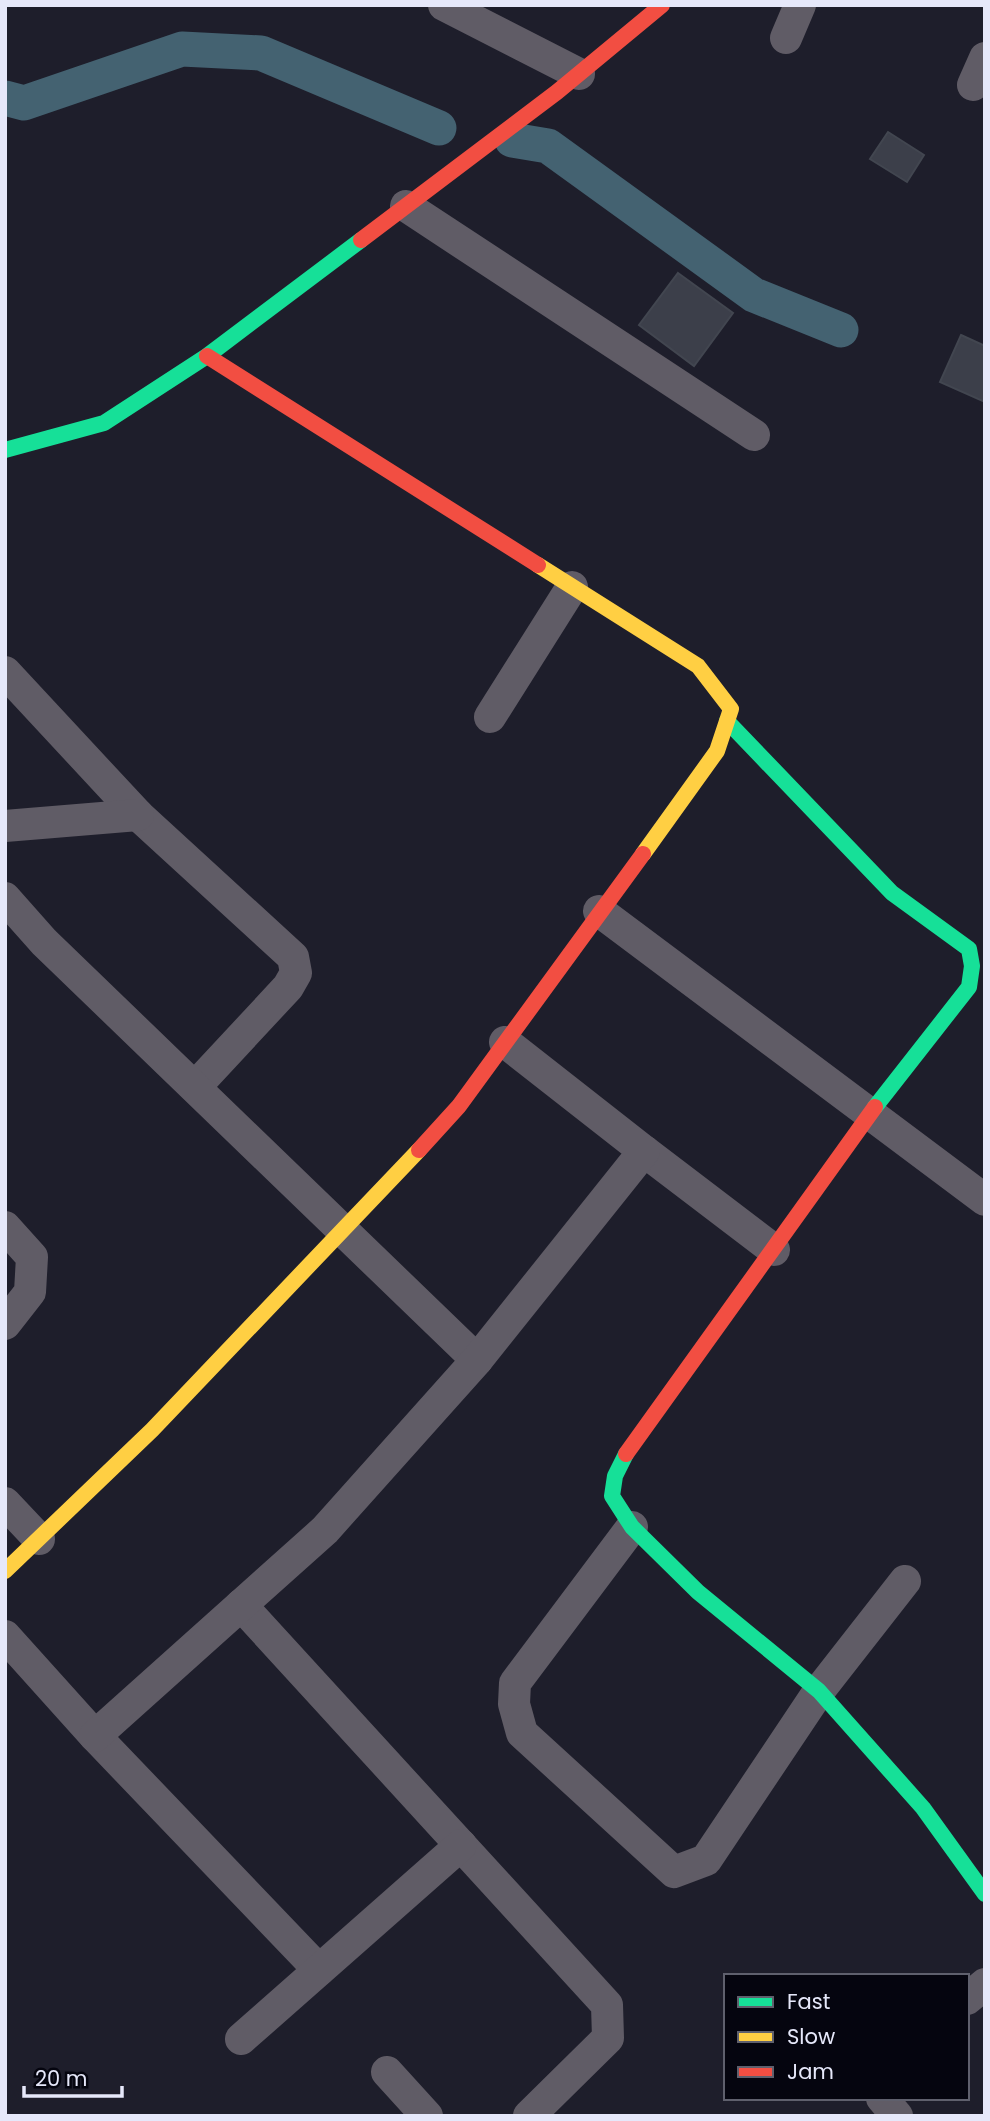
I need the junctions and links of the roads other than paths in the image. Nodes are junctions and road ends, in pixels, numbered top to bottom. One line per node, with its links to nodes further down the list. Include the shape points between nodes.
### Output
1 (444, 5): 5 (street)
2 (662, 5): 5 (street)
3 (800, 5): 4 (street)
4 (786, 38)
5 (579, 74): 6 (street)
6 (406, 206): 7 (street); 8 (street)
7 (207, 356): 9 (street, via 103,423); 10 (street)
8 (754, 435)
9 (5, 450)
10 (572, 587): 12 (street); 13 (street, via 698,666 731,709)
11 (5, 672): 14 (street)
12 (490, 718)
13 (727, 721): 17 (street, via 717,751); 20 (street, via 892,893 969,949 969,987)
14 (138, 815): 15 (street); 19 (street, via 293,957 296,973 288,987)
15 (5, 826)
16 (5, 898): 19 (street, via 44,942)
17 (599, 911): 18 (street); 20 (street)
18 (505, 1042): 21 (street); 24 (street, via 458,1106)
19 (195, 1087): 24 (street)
20 (870, 1113): 22 (street); 25 (street)
21 (644, 1152): 25 (street); 27 (street)
22 (985, 1200)
23 (5, 1227): 26 (street, via 32,1257 30,1292)
24 (344, 1232): 27 (street); 30 (street)
25 (774, 1250): 29 (street, via 623,1458 612,1496)
26 (5, 1324)
27 (477, 1360): 33 (street, via 325,1530)
28 (5, 1503): 30 (street)
29 (632, 1527): 35 (street, via 698,1592); 35 (street, via 514,1683 514,1704 522,1733 674,1872 706,1860)
30 (39, 1539): 31 (street)
31 (5, 1571)
32 (905, 1581): 35 (street)
33 (241, 1605): 36 (street); 37 (street)
34 (5, 1636): 36 (street)
35 (819, 1691): 38 (street, via 923,1808)
36 (94, 1736): 39 (street)
37 (461, 1845): 39 (street); 46 (street, via 607,2005 608,2038)
38 (985, 1894)
39 (319, 1970): 42 (street)
40 (985, 1984): 41 (street)
41 (969, 1997)
42 (241, 2039)
43 (387, 2072): 45 (street)
44 (884, 2100): 47 (street)
45 (427, 2116)
46 (529, 2116)
47 (897, 2116)

